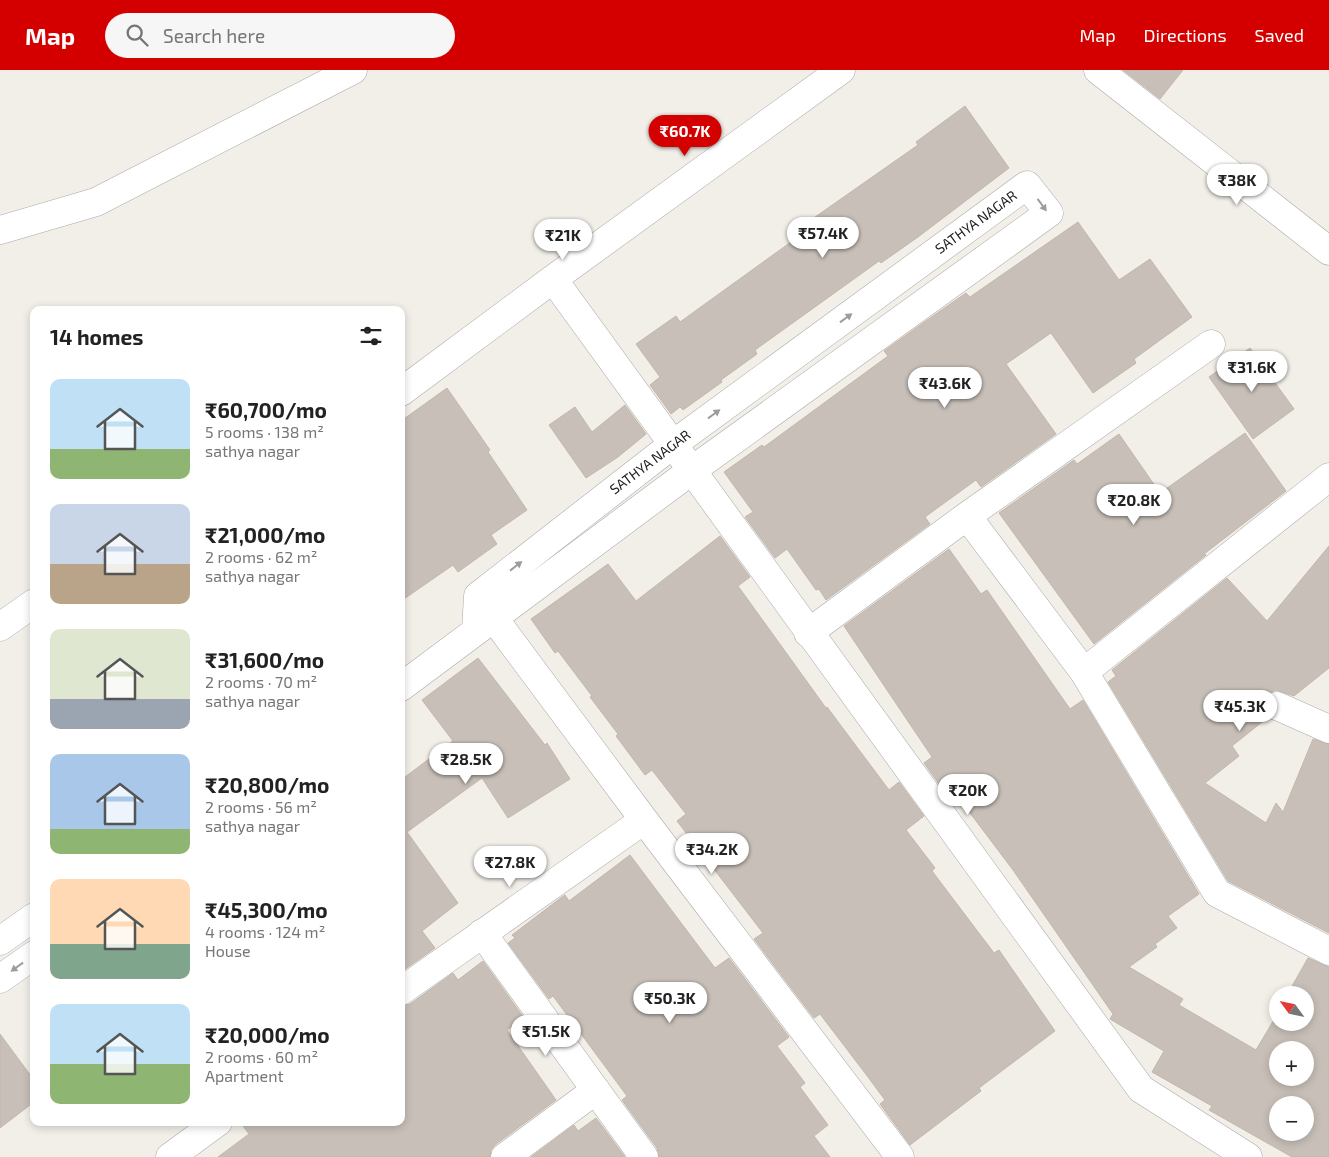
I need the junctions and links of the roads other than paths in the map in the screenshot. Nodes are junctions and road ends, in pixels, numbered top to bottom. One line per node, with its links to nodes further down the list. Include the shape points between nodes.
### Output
1 (353, 70): 4 (street, via 96,202)
2 (841, 70): 6 (street)
3 (1098, 70): 5 (street)
4 (0, 230)
5 (1329, 251)
6 (553, 279): 8 (street); 9 (street)
7 (1211, 344): 12 (street)
8 (405, 389)
9 (672, 445): 10 (street); 10 (street, SATHYA NAGAR, one-way to 10, via 1027,185 1048,214); 14 (street, SATHYA NAGAR, one-way to 9)
10 (691, 470): 14 (street, SATHYA NAGAR); 16 (street)
11 (1329, 477): 17 (street)
12 (967, 516): 16 (street); 17 (street)
13 (30, 606): 15 (street)
14 (482, 614): 18 (street, SATHYA NAGAR); 21 (street)
15 (0, 627)
16 (808, 633): 35 (street, via 1141,1089)
17 (1084, 672): 25 (street, via 1217,893)
18 (405, 683)
19 (1277, 706): 20 (street)
20 (1329, 729)
21 (644, 820): 23 (street); 34 (street)
22 (30, 920): 24 (street)
23 (482, 933): 28 (street); 29 (street)
24 (0, 941)
25 (1329, 951)
26 (30, 958): 27 (street, one-way to 27)
27 (0, 979)
28 (405, 988)
29 (596, 1090): 32 (street); 33 (street)
30 (213, 1126): 31 (street)
31 (170, 1157)
32 (505, 1157)
33 (644, 1157)
34 (900, 1157)
35 (1248, 1157)

